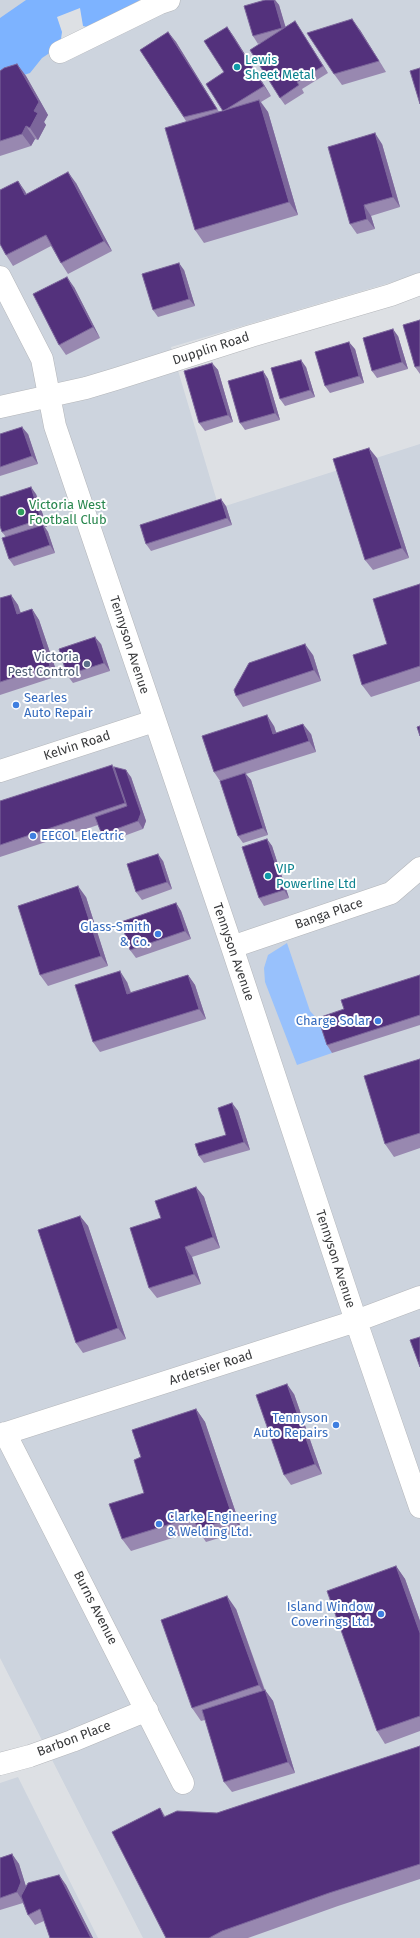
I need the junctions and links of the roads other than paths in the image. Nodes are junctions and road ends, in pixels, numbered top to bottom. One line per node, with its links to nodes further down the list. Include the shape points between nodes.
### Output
1 (169, 0): 2 (street)
2 (60, 52)
3 (0, 277): 5 (street, Tennyson Avenue, via 42,358)
4 (420, 284): 5 (street, Dupplin Road, via 116,379)
5 (49, 396): 6 (street, Dupplin Road); 7 (street, Tennyson Avenue, via 55,426)
6 (0, 407)
7 (154, 721): 8 (street, Kelvin Road); 10 (street, Tennyson Avenue)
8 (0, 771)
9 (420, 868): 10 (street, Banga Place, via 391,893)
10 (232, 947): 12 (street, Tennyson Avenue)
11 (420, 1297): 12 (street, Ardersier Road)
12 (356, 1321): 13 (street, Ardersier Road); 14 (street, Tennyson Avenue)
13 (3, 1434): 15 (street, Burns Avenue)
14 (420, 1507)
15 (146, 1710): 16 (street, Barbon Place, via 72,1741); 17 (street, Burns Avenue)
16 (0, 1764)
17 (183, 1783)

